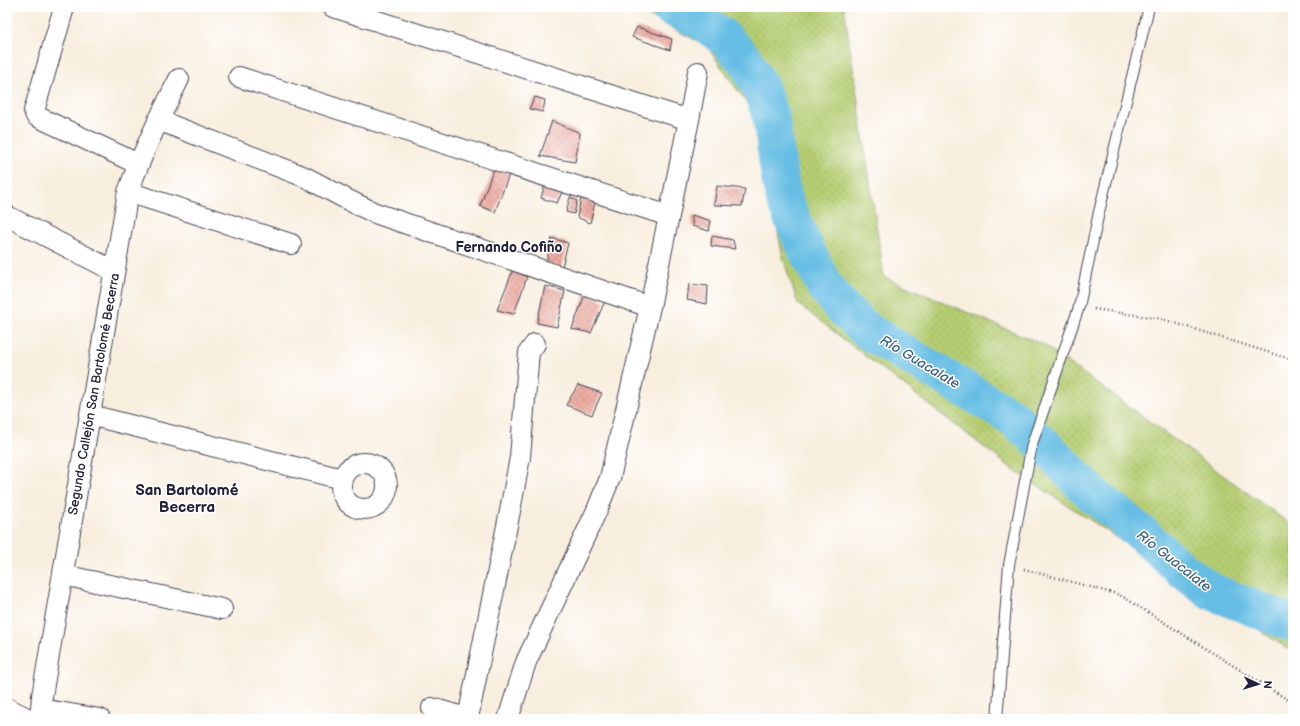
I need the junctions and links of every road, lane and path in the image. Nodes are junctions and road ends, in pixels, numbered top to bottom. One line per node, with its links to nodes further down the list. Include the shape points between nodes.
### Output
1 (333, 7): 8 (street)
2 (1149, 7): 15 (lane, via 1099,212)
3 (63, 11): 9 (street, via 34,111 36,116)
4 (698, 72): 8 (street)
5 (240, 77): 12 (street)
6 (179, 79): 7 (street, Segundo Callejón San Bartolomé Becerra)
7 (158, 120): 9 (street, Segundo Callejón San Bartolomé Becerra); 16 (street, via 305,177 375,213)
8 (689, 120): 12 (street)
9 (138, 164): 10 (street, Segundo Callejón San Bartolomé Becerra)
10 (128, 192): 13 (street); 14 (street, Segundo Callejón San Bartolomé Becerra)
11 (7, 216): 14 (street)
12 (669, 216): 16 (street)
13 (291, 244)
14 (114, 270): 19 (street, Segundo Callejón San Bartolomé Becerra)
15 (1080, 306): 18 (path, via 1162,319); 21 (lane, via 1032,444)
16 (650, 307): 30 (street, via 610,478 526,662)
17 (535, 344): 29 (street, via 528,352 520,457)
18 (1293, 360)
19 (90, 415): 20 (street); 22 (street, Segundo Callejón San Bartolomé Becerra)
20 (342, 480)
21 (1009, 565): 24 (path, via 1120,595); 31 (lane)
22 (63, 575): 23 (street); 27 (street, Segundo Callejón San Bartolomé Becerra)
23 (222, 609)
24 (1293, 704)
25 (7, 708): 27 (street)
26 (432, 708): 29 (street)
27 (37, 716): 28 (street)
28 (100, 719)
29 (469, 719)
30 (508, 719)
31 (997, 719)

